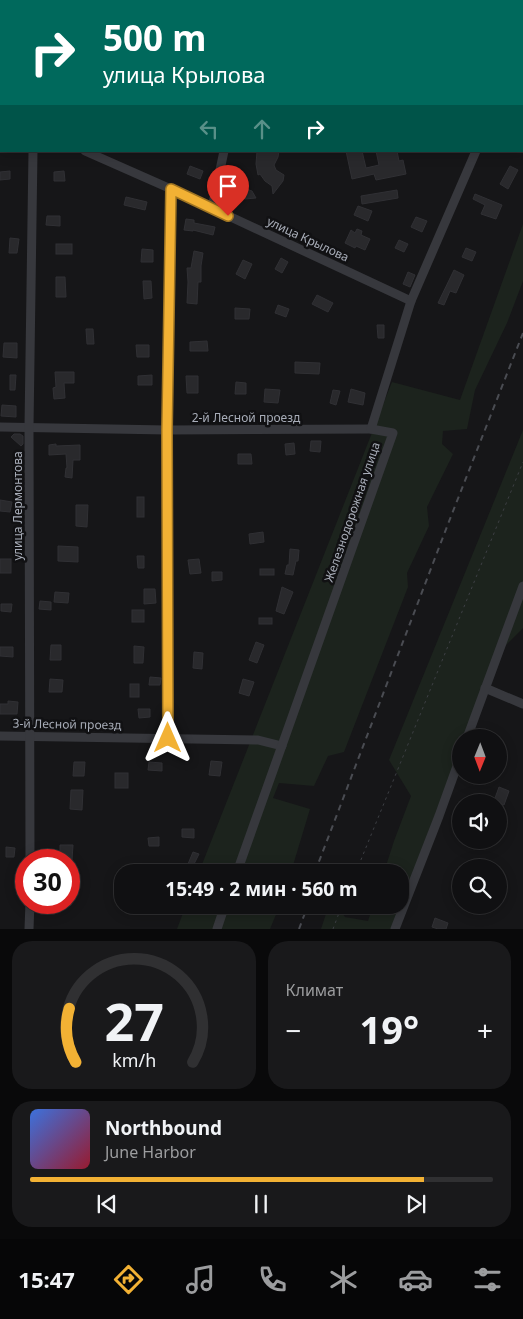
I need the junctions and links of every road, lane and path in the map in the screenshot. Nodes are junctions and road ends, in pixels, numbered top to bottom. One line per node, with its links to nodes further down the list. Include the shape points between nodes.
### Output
1 (33, 152): 9 (street, улица Лермонтова)
2 (87, 152): 5 (street, улица Крылова)
3 (224, 152): 6 (street)
4 (476, 152): 7 (street, Железнодорожная улица)
5 (171, 189): 6 (street, улица Крылова); 11 (street)
6 (212, 208): 7 (street, улица Крылова)
7 (411, 301): 10 (street, Железнодорожная улица)
8 (0, 427): 9 (street, 2-й Лесной проезд)
9 (29, 427): 11 (street, 2-й Лесной проезд); 18 (street, улица Лермонтова)
10 (371, 429): 11 (street, 2-й Лесной проезд); 20 (street, Железнодорожная улица, via 393,433)
11 (167, 430): 19 (street)
12 (523, 462): 24 (path)
13 (523, 586): 14 (street)
14 (485, 688): 15 (street); 16 (street)
15 (523, 704)
16 (470, 729)
17 (0, 736): 18 (street, 3-й Лесной проезд)
18 (30, 736): 19 (street, 3-й Лесной проезд); 22 (street, улица Лермонтова)
19 (168, 738): 20 (street, 3-й Лесной проезд, via 258,740)
20 (282, 746): 23 (street, Железнодорожная улица)
21 (452, 780): 31 (street)
22 (30, 849)
23 (240, 864)
24 (359, 864)
25 (30, 914): 28 (street)
26 (222, 914): 29 (street)
27 (338, 914): 30 (path)
28 (30, 929)
29 (217, 929)
30 (332, 929)
31 (395, 929)

